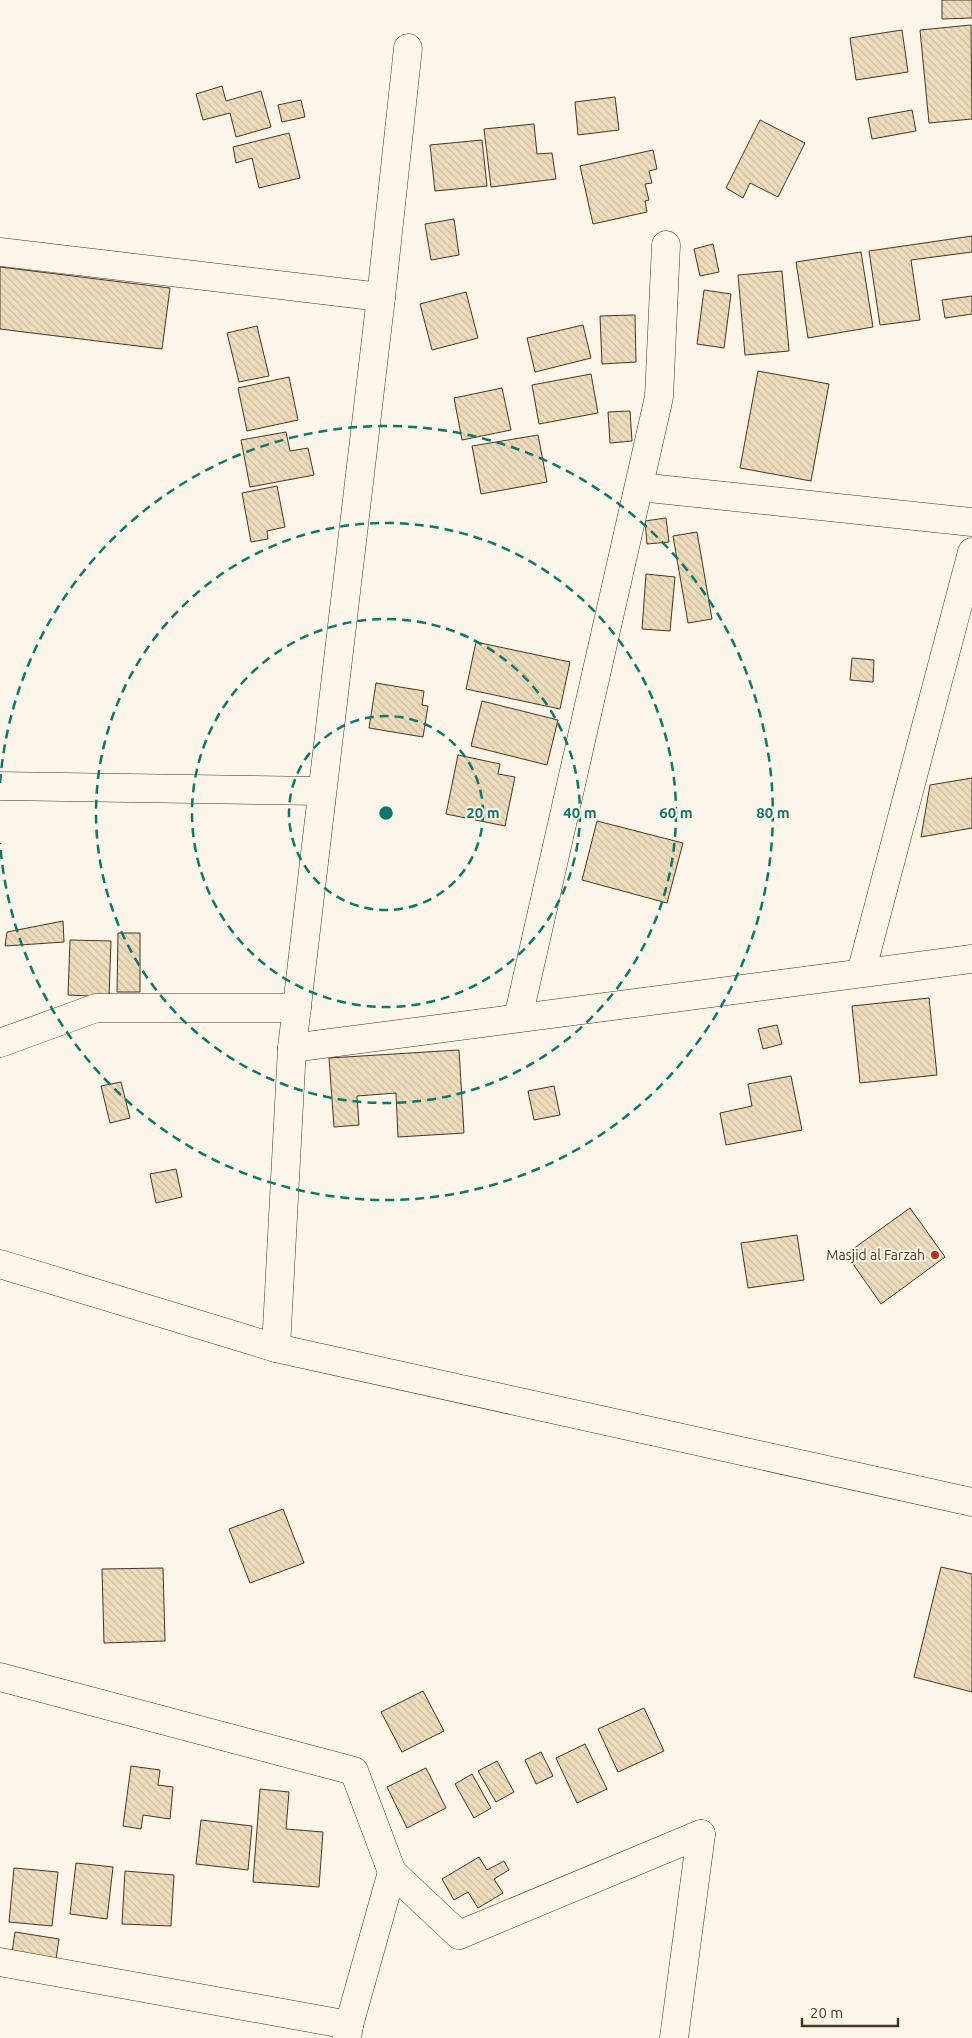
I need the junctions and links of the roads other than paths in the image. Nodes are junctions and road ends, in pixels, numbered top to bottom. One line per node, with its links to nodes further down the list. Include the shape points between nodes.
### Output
1 (408, 48): 4 (street)
2 (666, 245): 5 (street, via 659,397)
3 (0, 252): 4 (street)
4 (381, 297): 9 (street)
5 (638, 487): 6 (street); 13 (street)
6 (972, 522)
7 (972, 552): 11 (street)
8 (0, 786): 9 (street)
9 (321, 791): 12 (street)
10 (972, 959): 11 (street)
11 (861, 973): 13 (street)
12 (297, 1008): 14 (street, via 96,1008); 15 (street)
13 (518, 1018): 15 (street)
14 (0, 1043)
15 (292, 1048): 17 (street)
16 (0, 1264): 17 (street)
17 (276, 1348): 18 (street)
18 (972, 1502)
19 (0, 1677): 20 (street, via 354,1771)
20 (392, 1872): 22 (street); 23 (street, via 459,1935 701,1834)
21 (0, 1962): 22 (street)
22 (348, 2032)
23 (674, 2038)

